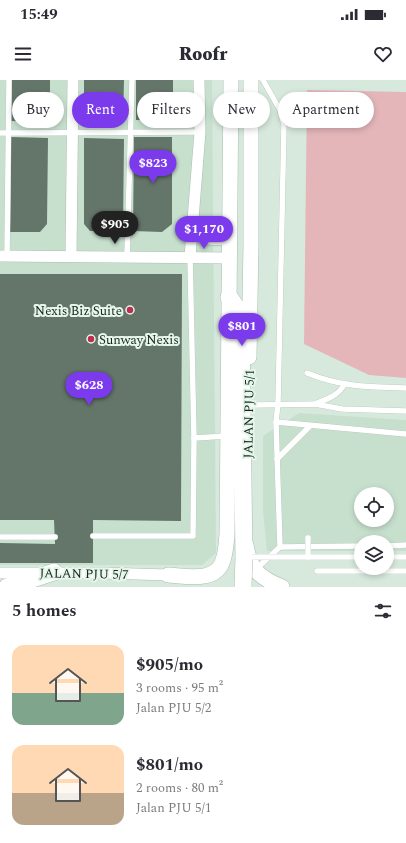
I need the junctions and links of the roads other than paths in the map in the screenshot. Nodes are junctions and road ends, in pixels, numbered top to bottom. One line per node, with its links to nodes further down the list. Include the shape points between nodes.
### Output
1 (9, 80): 12 (lane)
2 (73, 80): 8 (street)
3 (132, 80): 9 (lane)
4 (199, 80): 10 (street)
5 (231, 80): 14 (street, JALAN PJU 5/1)
6 (251, 80): 26 (street, JALAN PJU 5/1)
7 (263, 80): 24 (lane, via 280,110 284,126)
8 (72, 132): 9 (lane); 12 (lane); 16 (street)
9 (131, 132): 10 (lane); 17 (lane)
10 (200, 132): 13 (street)
11 (0, 133): 12 (lane)
12 (9, 133): 15 (lane)
13 (192, 230): 14 (street, via 205,239); 18 (street)
14 (229, 239): 19 (street, JALAN PJU 5/1)
15 (4, 256): 16 (street)
16 (71, 256): 17 (street)
17 (127, 257): 18 (street)
18 (190, 257): 19 (street); 32 (lane)
19 (230, 258): 20 (street, JALAN PJU 5/1)
20 (229, 297): 31 (street, JALAN PJU 5/1); 43 (main road, via 239,313 241,331)
21 (307, 373): 22 (lane)
22 (344, 385): 23 (lane); 25 (lane, via 334,396)
23 (406, 388)
24 (278, 404): 25 (lane); 26 (lane); 28 (lane)
25 (315, 404): 27 (lane, via 342,409)
26 (248, 405): 43 (street, JALAN PJU 5/1)
27 (406, 411)
28 (276, 422): 29 (lane); 33 (lane)
29 (310, 426): 30 (lane); 33 (lane)
30 (406, 434)
31 (227, 436): 32 (lane); 42 (street, JALAN PJU 5/1, via 227,535)
32 (194, 438): 34 (lane, via 193,536)
33 (277, 459): 41 (lane)
34 (93, 536)
35 (0, 537): 36 (lane)
36 (55, 537)
37 (308, 538): 44 (lane, bridge)
38 (406, 545): 40 (lane)
39 (354, 546): 41 (lane)
40 (394, 546)
41 (280, 547): 48 (lane)
42 (224, 551): 43 (street, via 228,560 237,566 246,562); 53 (street, JALAN PJU 5/1, via 219,569 213,574 195,577)
43 (246, 556): 44 (lane, bridge); 48 (street, JALAN PJU 5/1); 57 (main road, bridge)
44 (308, 557): 45 (lane, bridge)
45 (354, 557)
46 (394, 557): 47 (lane)
47 (406, 557)
48 (256, 570): 58 (street, JALAN PJU 5/1, via 259,575)
49 (317, 571): 50 (lane)
50 (406, 571)
51 (54, 572): 52 (street, JALAN PJU 5/7); 53 (street, JALAN PJU 5/7); 55 (main road)
52 (0, 573)
53 (168, 575)
54 (27, 585): 56 (lane)
55 (7, 587)
56 (18, 587)
57 (243, 587)
58 (282, 587)

